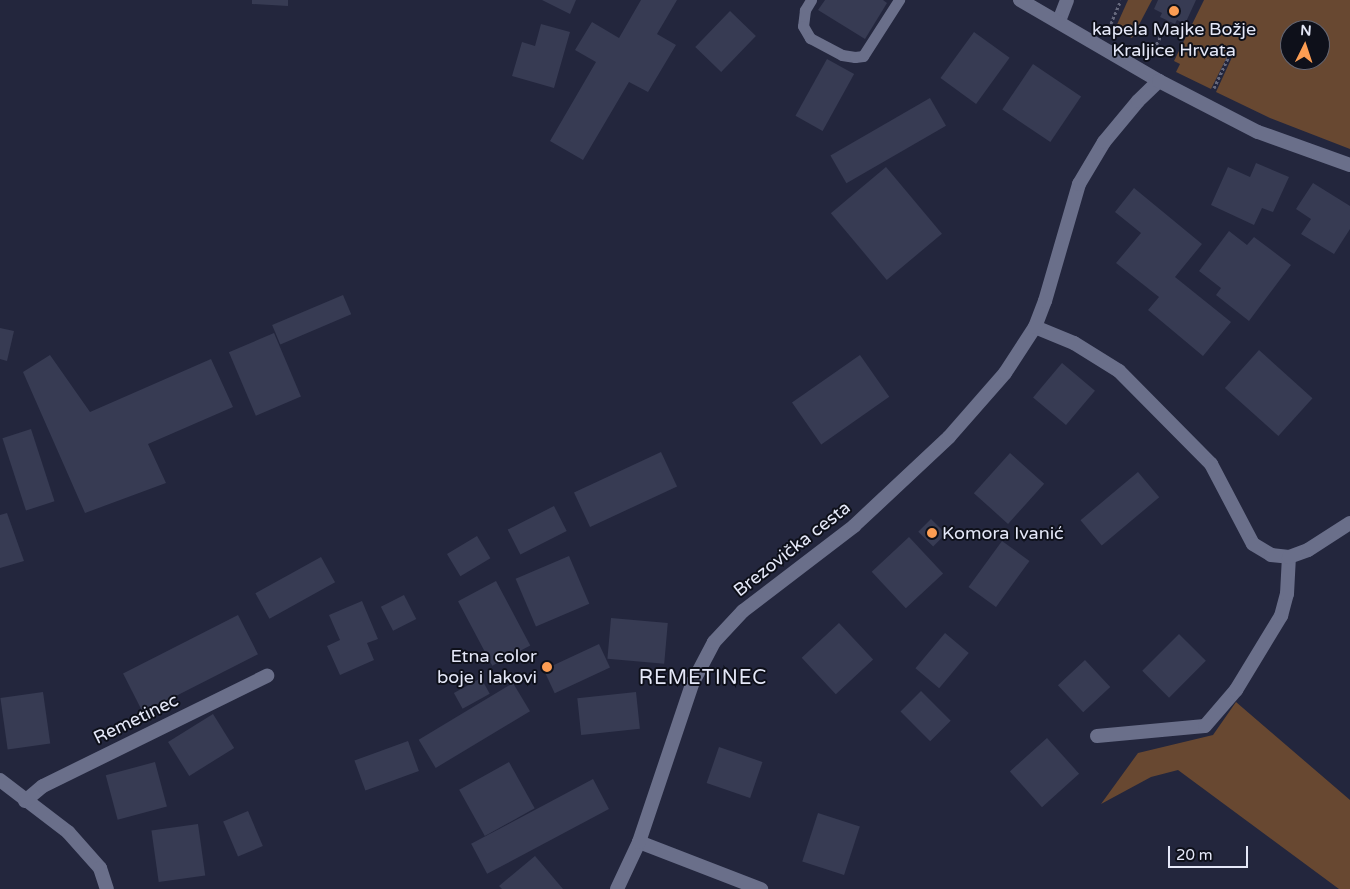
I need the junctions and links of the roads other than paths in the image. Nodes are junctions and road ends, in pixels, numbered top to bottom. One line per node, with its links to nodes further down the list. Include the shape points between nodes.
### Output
1 (811, 0): 2 (lane, via 805,10 803,26 810,38 842,55 855,57 863,56)
2 (899, 0)
3 (1020, 0): 5 (street)
4 (1067, 0): 5 (street)
5 (1059, 21): 6 (street)
6 (1159, 82): 7 (street, via 1258,132); 8 (street, Brezovička cesta, via 1104,142 1080,184)
7 (1350, 164)
8 (1035, 326): 10 (street, via 1074,343 1119,371 1211,464 1253,544 1271,554); 15 (street, Brezovička cesta, via 1005,373 949,437 854,526 743,611 720,633 693,682)
9 (1350, 523): 10 (street, via 1308,550)
10 (1289, 557): 12 (street, via 1287,594 1281,616 1236,690 1205,726)
11 (267, 676): 14 (street, Remetinec, via 43,786)
12 (1097, 736)
13 (0, 780): 14 (street)
14 (25, 801): 16 (street, via 68,832 100,868)
15 (639, 842): 17 (street, Brezovička cesta); 18 (street)
16 (107, 889)
17 (617, 889)
18 (761, 889)

